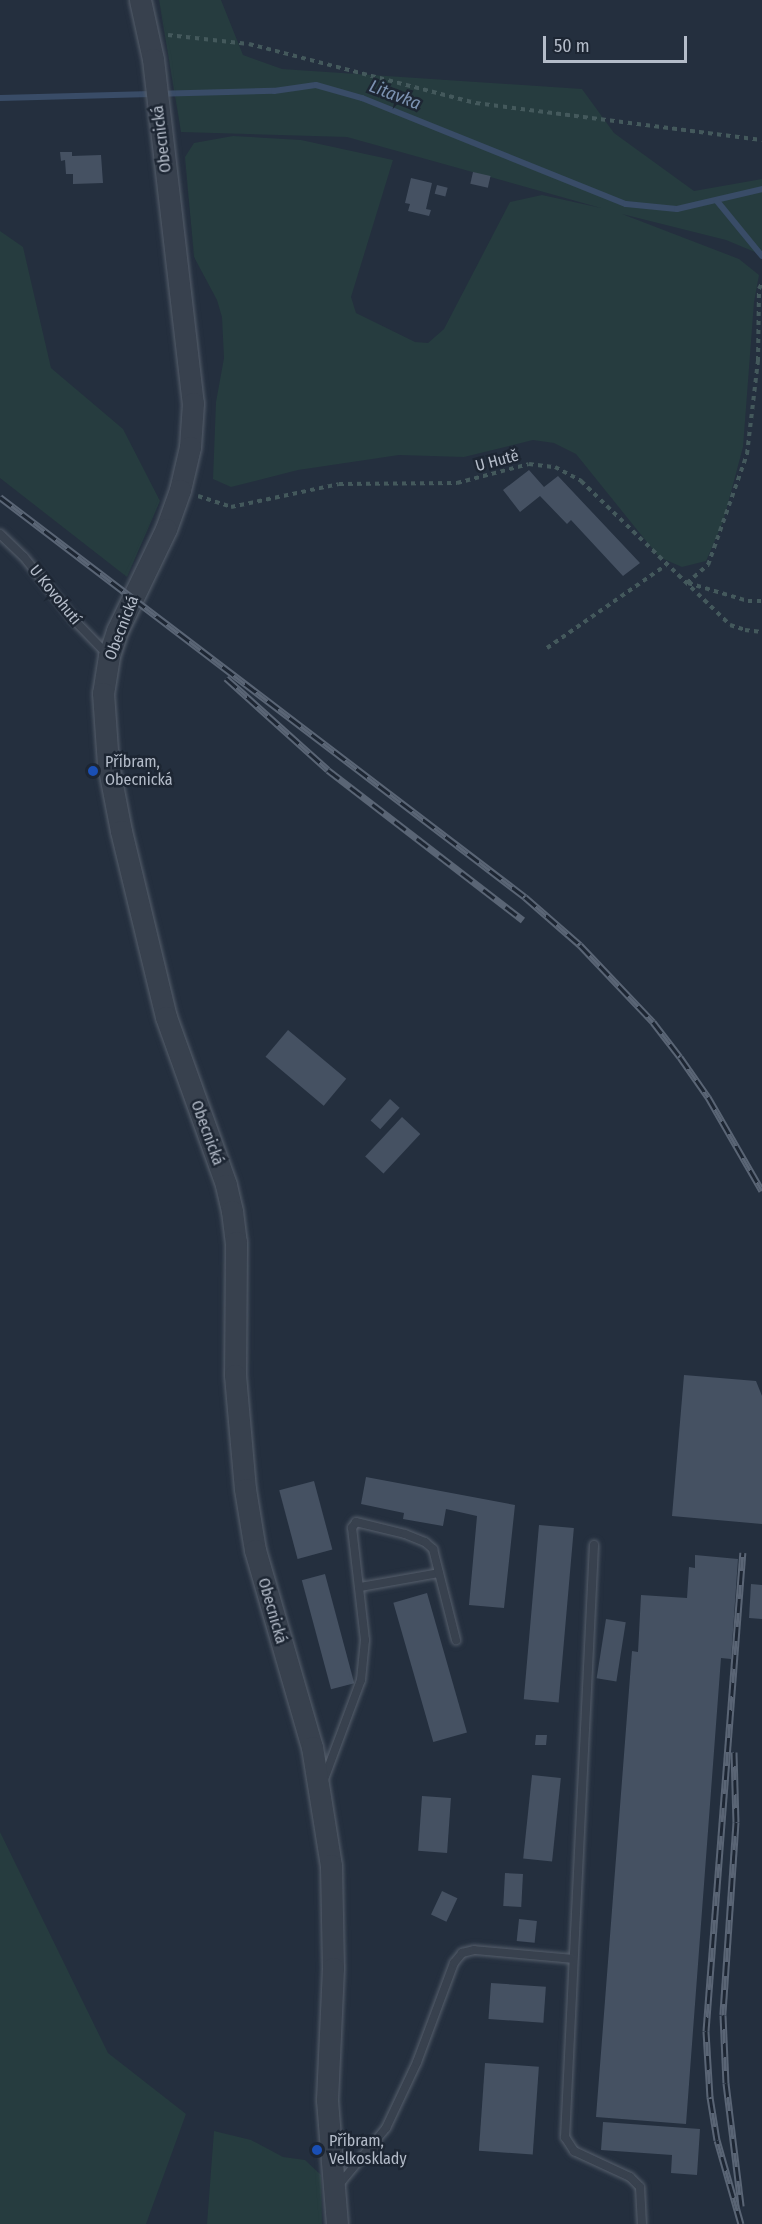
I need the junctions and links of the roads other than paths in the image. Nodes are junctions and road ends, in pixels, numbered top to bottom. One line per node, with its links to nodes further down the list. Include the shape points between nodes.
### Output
1 (140, 0): 3 (street, Obecnická, via 153,59 193,402 190,447 180,490)
2 (0, 534): 3 (lane, U Kovohutí, via 24,556 75,621)
3 (109, 656): 8 (street, Obecnická, via 103,693 108,764 166,1017 232,1211 236,1242 235,1375 245,1489 255,1550)
4 (594, 1545): 9 (lane)
5 (439, 1573): 6 (lane); 6 (lane, via 433,1550 425,1542 360,1521 352,1528); 7 (lane)
6 (360, 1587): 8 (lane, via 365,1640 361,1680)
7 (456, 1640)
8 (321, 1790): 10 (street, Obecnická, via 333,1914 327,2100)
9 (573, 1959): 10 (lane, via 474,1950 462,1953 454,1963 417,2062 386,2128); 12 (lane, via 565,2137 574,2151 630,2177 640,2187)
10 (335, 2190): 11 (street, Obecnická)
11 (337, 2224)
12 (642, 2224)

